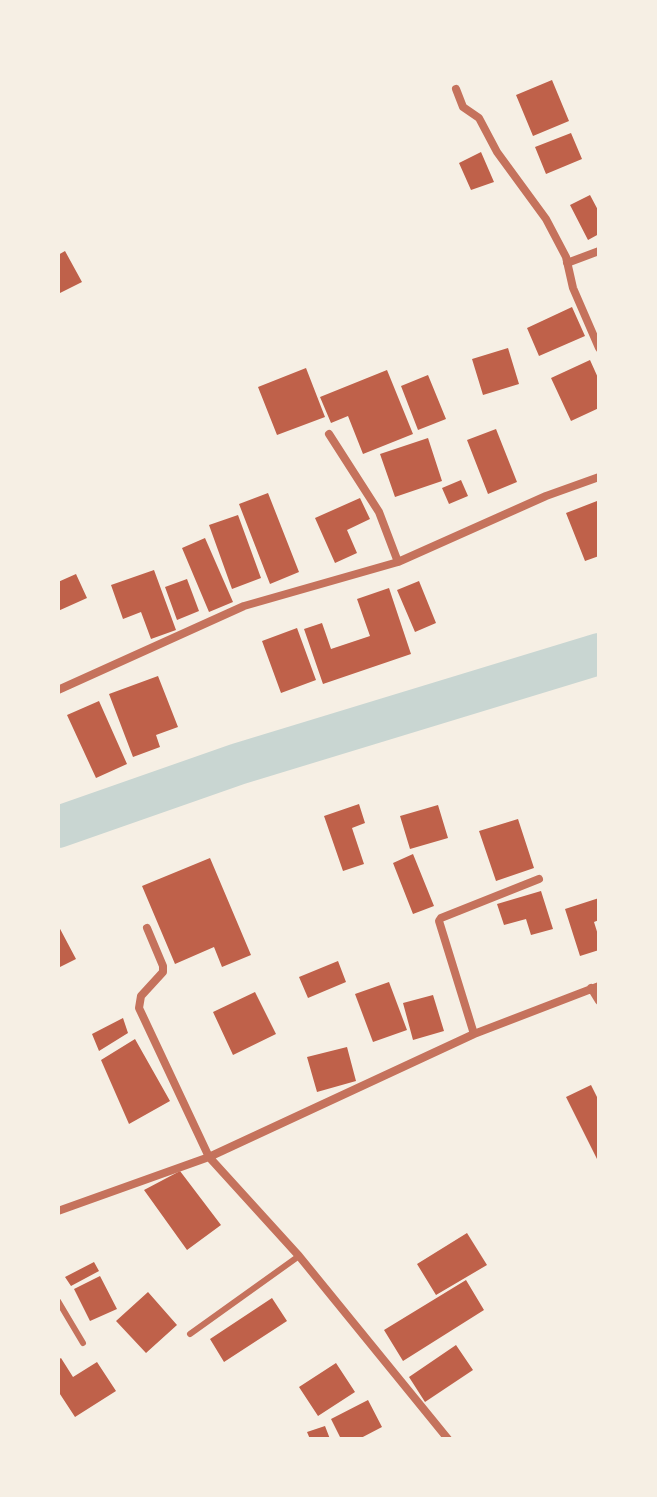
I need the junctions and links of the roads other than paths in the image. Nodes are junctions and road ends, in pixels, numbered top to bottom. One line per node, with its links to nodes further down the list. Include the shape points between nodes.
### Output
1 (456, 89): 3 (street, via 463,107 479,118 546,219)
2 (599, 251): 3 (street)
3 (567, 263): 4 (street)
4 (599, 348)
5 (329, 434): 7 (street, via 379,512)
6 (599, 477): 7 (street)
7 (398, 562): 8 (street, via 244,606)
8 (58, 690)
9 (539, 879): 13 (street, via 439,921)
10 (147, 928): 14 (street, via 163,972 141,996 139,1008)
11 (595, 987): 12 (street); 13 (street)
12 (599, 1001)
13 (474, 1034): 14 (street)
14 (209, 1157): 15 (street); 16 (street)
15 (58, 1211)
16 (299, 1256): 18 (lane); 20 (street)
17 (58, 1301): 19 (lane)
18 (190, 1334)
19 (83, 1343)
20 (448, 1439)

